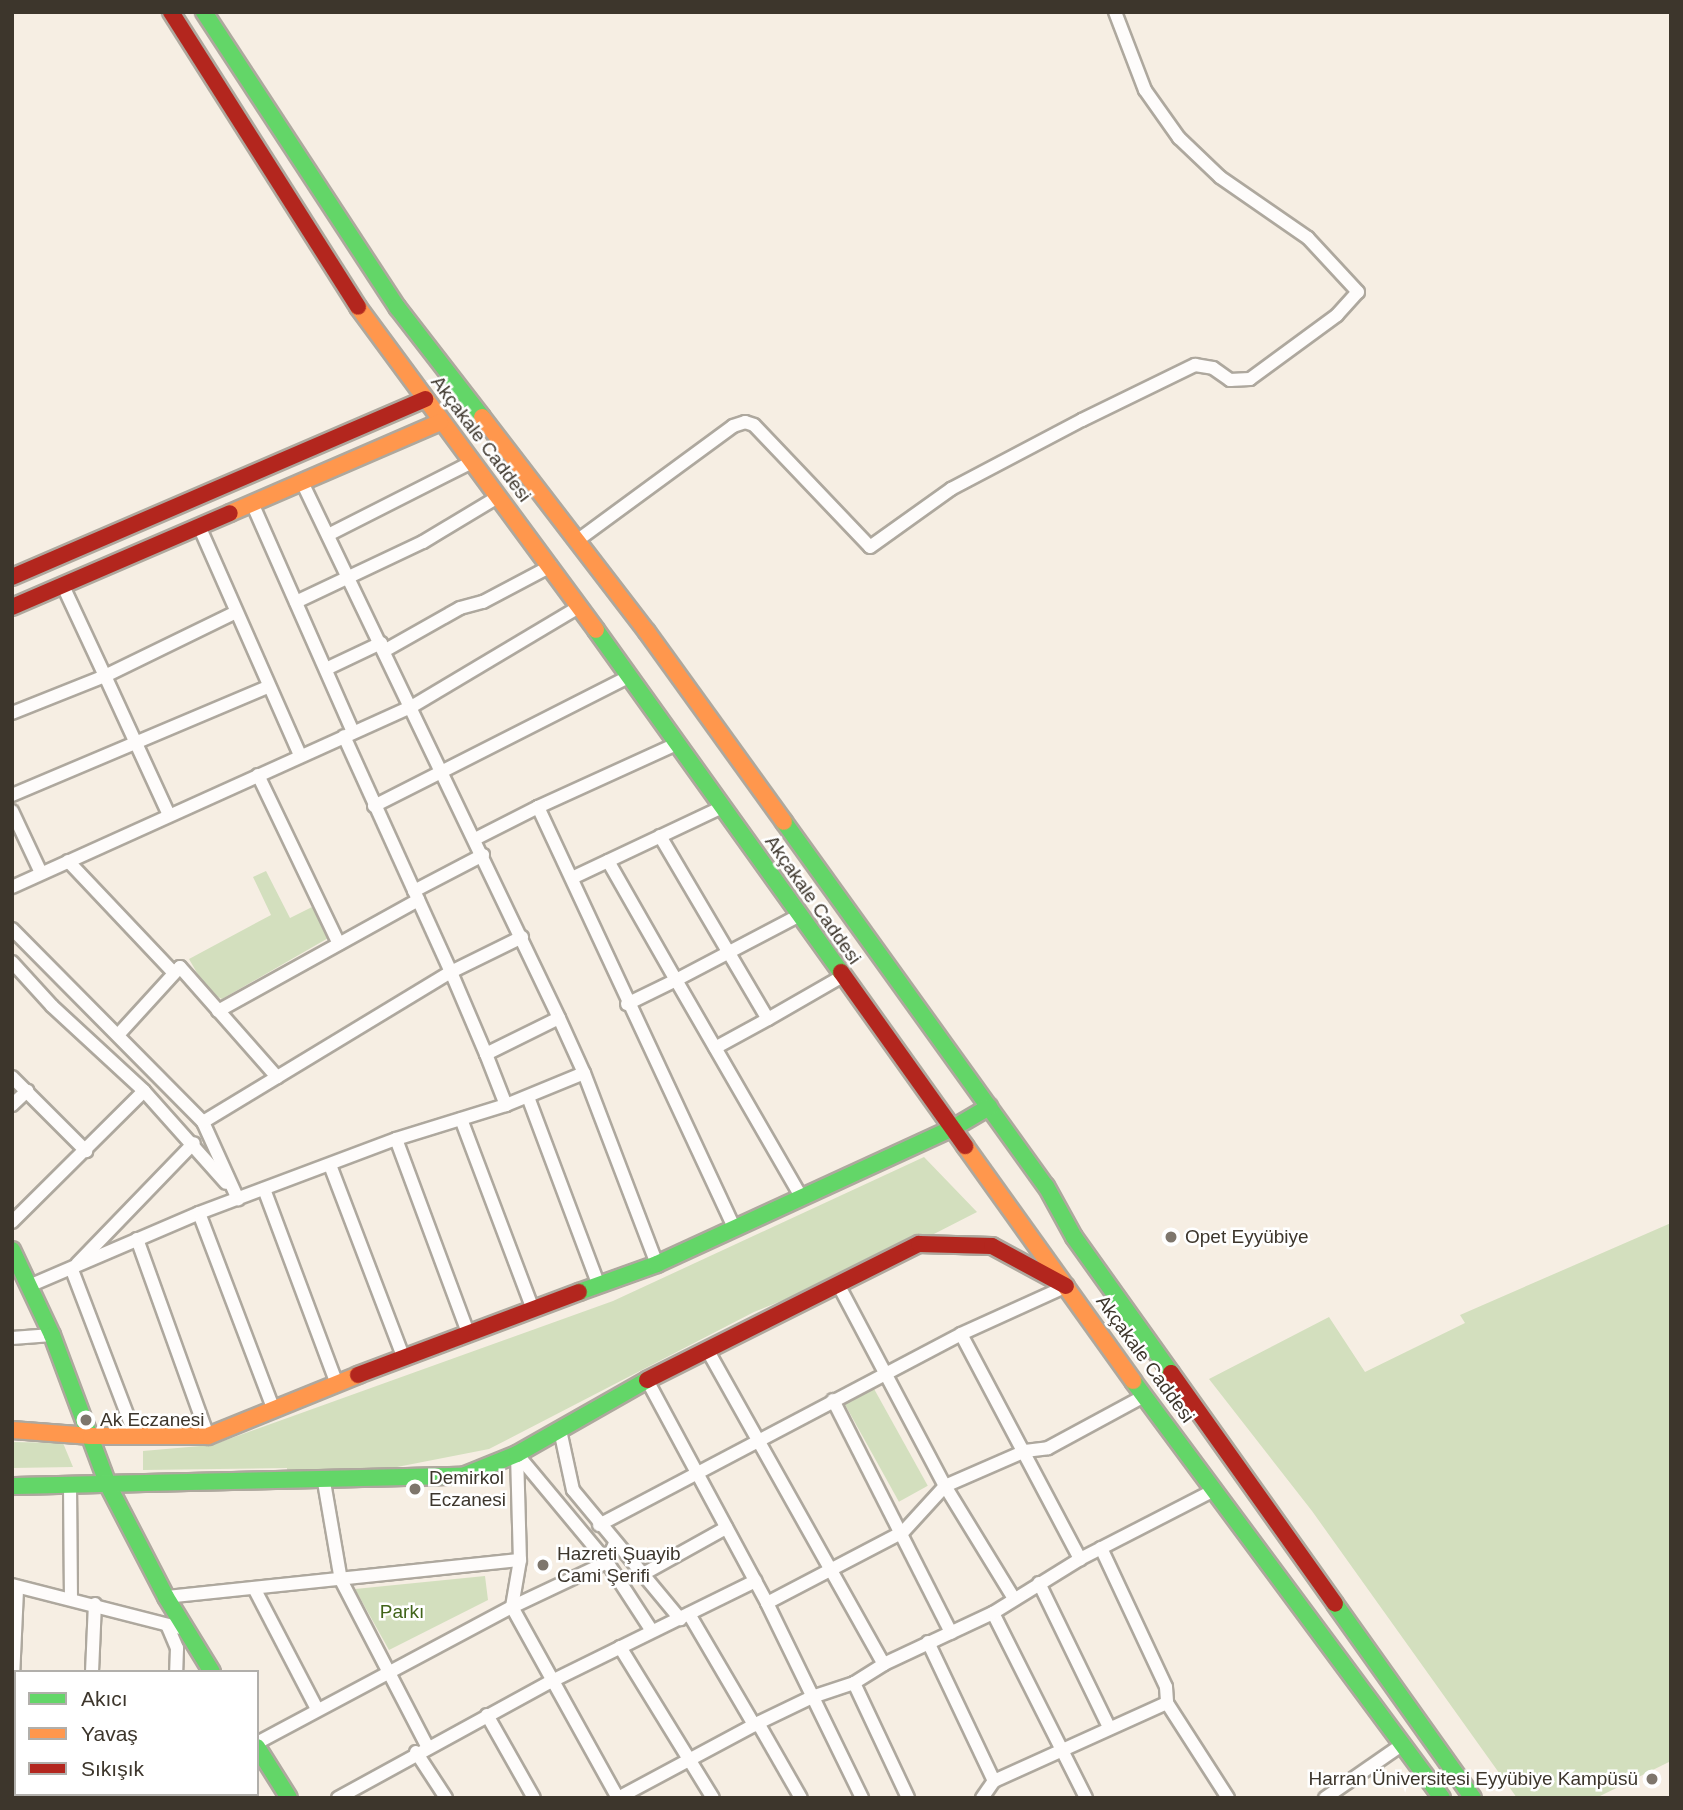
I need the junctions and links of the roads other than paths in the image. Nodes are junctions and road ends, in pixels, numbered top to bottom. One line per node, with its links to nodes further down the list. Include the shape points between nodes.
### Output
1 (171, 12): 4 (main road, Akçakale Caddesi, via 362,313)
2 (204, 12): 12 (main road, Akçakale Caddesi, via 397,307)
3 (1115, 12): 12 (street, via 1146,90 1179,138 1220,177 1308,239 1358,292 1337,315 1250,379 1230,380 1213,368 1195,365 1082,420 951,489 870,547 754,425 745,422 733,426)
4 (425, 399): 5 (main road, Akçakale Caddesi); 14 (main road)
5 (440, 422): 6 (main road, Akçakale Caddesi); 7 (main road)
6 (470, 463): 8 (main road, Akçakale Caddesi); 11 (street)
7 (302, 482): 9 (main road); 11 (street)
8 (498, 498): 13 (main road, Akçakale Caddesi); 15 (street)
9 (252, 503): 10 (main road); 17 (street)
10 (199, 526): 16 (main road); 20 (street)
11 (328, 535): 15 (street)
12 (578, 540): 74 (main road, Akçakale Caddesi)
13 (551, 566): 19 (main road, Akçakale Caddesi); 21 (street)
14 (12, 577)
15 (349, 579): 17 (street); 21 (street)
16 (63, 586): 18 (main road); 23 (street)
17 (296, 602): 22 (street)
18 (12, 607)
19 (579, 607): 24 (main road, Akçakale Caddesi); 26 (street)
20 (234, 613): 23 (street); 25 (street)
21 (382, 647): 22 (street); 26 (street)
22 (326, 669): 28 (street)
23 (105, 676): 27 (street); 29 (street)
24 (630, 676): 30 (main road, Akçakale Caddesi); 32 (street)
25 (268, 687): 29 (street); 31 (street)
26 (411, 707): 28 (street); 32 (street)
27 (12, 713)
28 (349, 734): 31 (street); 35 (street)
29 (137, 742): 34 (street); 39 (street)
30 (676, 744): 36 (street); 37 (main road, Akçakale Caddesi)
31 (300, 755): 33 (street)
32 (444, 773): 35 (street); 41 (street)
33 (258, 775): 39 (street); 52 (street)
34 (12, 795)
35 (374, 806): 48 (street)
36 (538, 807): 41 (street); 46 (street)
37 (722, 807): 40 (street); 49 (main road, Akçakale Caddesi)
38 (12, 811): 45 (street)
39 (169, 815): 43 (street)
40 (660, 836): 44 (street); 53 (street)
41 (475, 839): 42 (street)
42 (483, 855): 48 (street); 51 (street)
43 (68, 861): 45 (street); 56 (street)
44 (608, 861): 46 (street); 58 (street)
45 (41, 873): 47 (street)
46 (572, 878): 59 (street)
47 (12, 887)
48 (416, 895): 52 (street); 55 (street)
49 (797, 916): 53 (street); 57 (main road, Akçakale Caddesi)
50 (12, 929): 63 (street)
51 (522, 937): 55 (street); 61 (street)
52 (339, 944): 60 (street)
53 (729, 952): 58 (street); 62 (street)
54 (12, 962): 70 (street, via 52,1006)
55 (451, 972): 65 (street); 68 (street)
56 (174, 973): 60 (street, via 180,967); 63 (street)
57 (841, 977): 62 (street); 77 (main road, Akçakale Caddesi)
58 (676, 980): 59 (street); 64 (street)
59 (627, 1004): 87 (street)
60 (218, 1011): 68 (street)
61 (559, 1018): 65 (street); 66 (street)
62 (768, 1019): 64 (street)
63 (118, 1035): 76 (street)
64 (715, 1048): 83 (street)
65 (486, 1054): 73 (street)
66 (584, 1073): 71 (street); 90 (street)
67 (12, 1077): 69 (street)
68 (277, 1077): 76 (street)
69 (27, 1091): 72 (street); 80 (street)
70 (144, 1091): 79 (street); 80 (street)
71 (528, 1097): 73 (street); 94 (street)
72 (12, 1105)
73 (506, 1105): 75 (street)
74 (989, 1107): 77 (main road); 190 (main road, Akçakale Caddesi, via 1046,1186 1074,1237)
75 (461, 1119): 78 (street); 96 (street)
76 (203, 1122): 84 (street)
77 (953, 1128): 83 (main road); 95 (main road, Akçakale Caddesi)
78 (396, 1139): 81 (street); 97 (street)
79 (194, 1143): 84 (street); 91 (street)
80 (86, 1151): 86 (street)
81 (330, 1165): 82 (street); 102 (street)
82 (264, 1189): 84 (street); 105 (street)
83 (803, 1198): 87 (main road)
84 (238, 1199): 85 (street)
85 (199, 1213): 88 (street); 108 (street)
86 (12, 1222)
87 (735, 1229): 90 (main road)
88 (137, 1239): 91 (street); 113 (street)
89 (12, 1250): 93 (main road)
90 (657, 1264): 94 (main road)
91 (72, 1270): 93 (street); 111 (street)
92 (838, 1284): 95 (main road, via 919,1244 992,1246); 101 (main road); 103 (street)
93 (29, 1286): 99 (main road)
94 (599, 1286): 96 (main road)
95 (1067, 1286): 98 (street); 106 (main road, Akçakale Caddesi)
96 (533, 1310): 97 (main road)
97 (468, 1333): 102 (main road)
98 (961, 1334): 103 (street); 115 (street)
99 (52, 1335): 100 (street); 112 (main road)
100 (12, 1338)
101 (708, 1351): 104 (main road); 114 (street)
102 (403, 1356): 105 (main road)
103 (887, 1374): 107 (street); 122 (street)
104 (648, 1380): 110 (main road); 117 (street)
105 (336, 1382): 108 (main road)
106 (1144, 1396): 115 (street, via 1048,1448); 123 (main road, Akçakale Caddesi)
107 (832, 1401): 114 (street); 126 (street)
108 (273, 1408): 113 (main road)
109 (12, 1430): 112 (main road)
110 (560, 1430): 116 (main road); 124 (street, via 573,1490)
111 (135, 1434): 112 (main road); 113 (main road)
112 (90, 1436): 120 (main road)
113 (208, 1436)
114 (757, 1442): 117 (street); 132 (street)
115 (1026, 1451): 122 (street); 129 (street)
116 (517, 1454): 118 (main road, via 463,1476); 130 (street); 131 (street)
117 (696, 1473): 124 (street); 125 (street)
118 (324, 1482): 120 (main road); 134 (street)
119 (70, 1485): 120 (main road); 121 (main road); 139 (street)
120 (108, 1485): 140 (main road)
121 (12, 1486)
122 (945, 1486): 126 (street); 141 (street)
123 (1214, 1490): 128 (street); 169 (main road, Akçakale Caddesi)
124 (599, 1525): 127 (street)
125 (726, 1528): 133 (street); 135 (street)
126 (903, 1532): 132 (street); 150 (street)
127 (615, 1543): 131 (street); 133 (street)
128 (1101, 1548): 129 (street); 163 (street, via 1166,1687)
129 (1080, 1559): 136 (street)
130 (520, 1560): 134 (street); 144 (street)
131 (607, 1562): 144 (street); 149 (street)
132 (830, 1569): 143 (street); 154 (street)
133 (645, 1573): 146 (street)
134 (341, 1580): 138 (street); 158 (street)
135 (755, 1581): 143 (street); 146 (street)
136 (1039, 1583): 141 (street); 167 (street)
137 (15, 1587): 139 (street); 153 (street)
138 (254, 1588): 140 (street); 164 (street)
139 (71, 1597): 142 (street)
140 (166, 1597): 148 (main road)
141 (1013, 1597): 145 (street)
142 (94, 1604): 147 (street); 155 (street)
143 (767, 1604): 161 (street)
144 (512, 1607): 158 (street); 159 (street)
145 (993, 1613): 150 (street); 171 (street)
146 (684, 1616): 149 (street); 166 (street)
147 (168, 1627): 148 (street); 156 (street, via 177,1648)
148 (185, 1629): 157 (main road)
149 (652, 1631): 152 (street)
150 (951, 1633): 151 (street)
151 (928, 1642): 154 (street); 174 (street)
152 (620, 1647): 159 (street); 173 (street)
153 (13, 1660): 162 (street)
154 (884, 1664): 160 (street)
155 (92, 1670)
156 (176, 1670)
157 (211, 1670)
158 (389, 1673): 164 (street); 172 (street)
159 (550, 1682): 165 (street); 177 (street)
160 (854, 1684): 161 (street); 184 (street)
161 (811, 1697): 166 (street); 183 (street)
162 (12, 1700)
163 (1167, 1703): 167 (street); 187 (street)
164 (317, 1709): 168 (street)
165 (487, 1715): 172 (street); 180 (street)
166 (756, 1724): 173 (street); 182 (street)
167 (1109, 1727): 171 (street)
168 (259, 1744)
169 (1403, 1744): 188 (street); 189 (main road, Akçakale Caddesi)
170 (259, 1748): 176 (main road)
171 (1061, 1748): 174 (street); 186 (street)
172 (422, 1749): 175 (street); 179 (street)
173 (690, 1759): 177 (street); 181 (street)
174 (994, 1782): 185 (street)
175 (358, 1793): 178 (street)
176 (287, 1797)
177 (623, 1797)
178 (338, 1798)
179 (446, 1798)
180 (534, 1798)
181 (713, 1798)
182 (801, 1798)
183 (862, 1798)
184 (908, 1798)
185 (982, 1798)
186 (1086, 1798)
187 (1228, 1798)
188 (1325, 1798)
189 (1442, 1798)
190 (1473, 1798)

